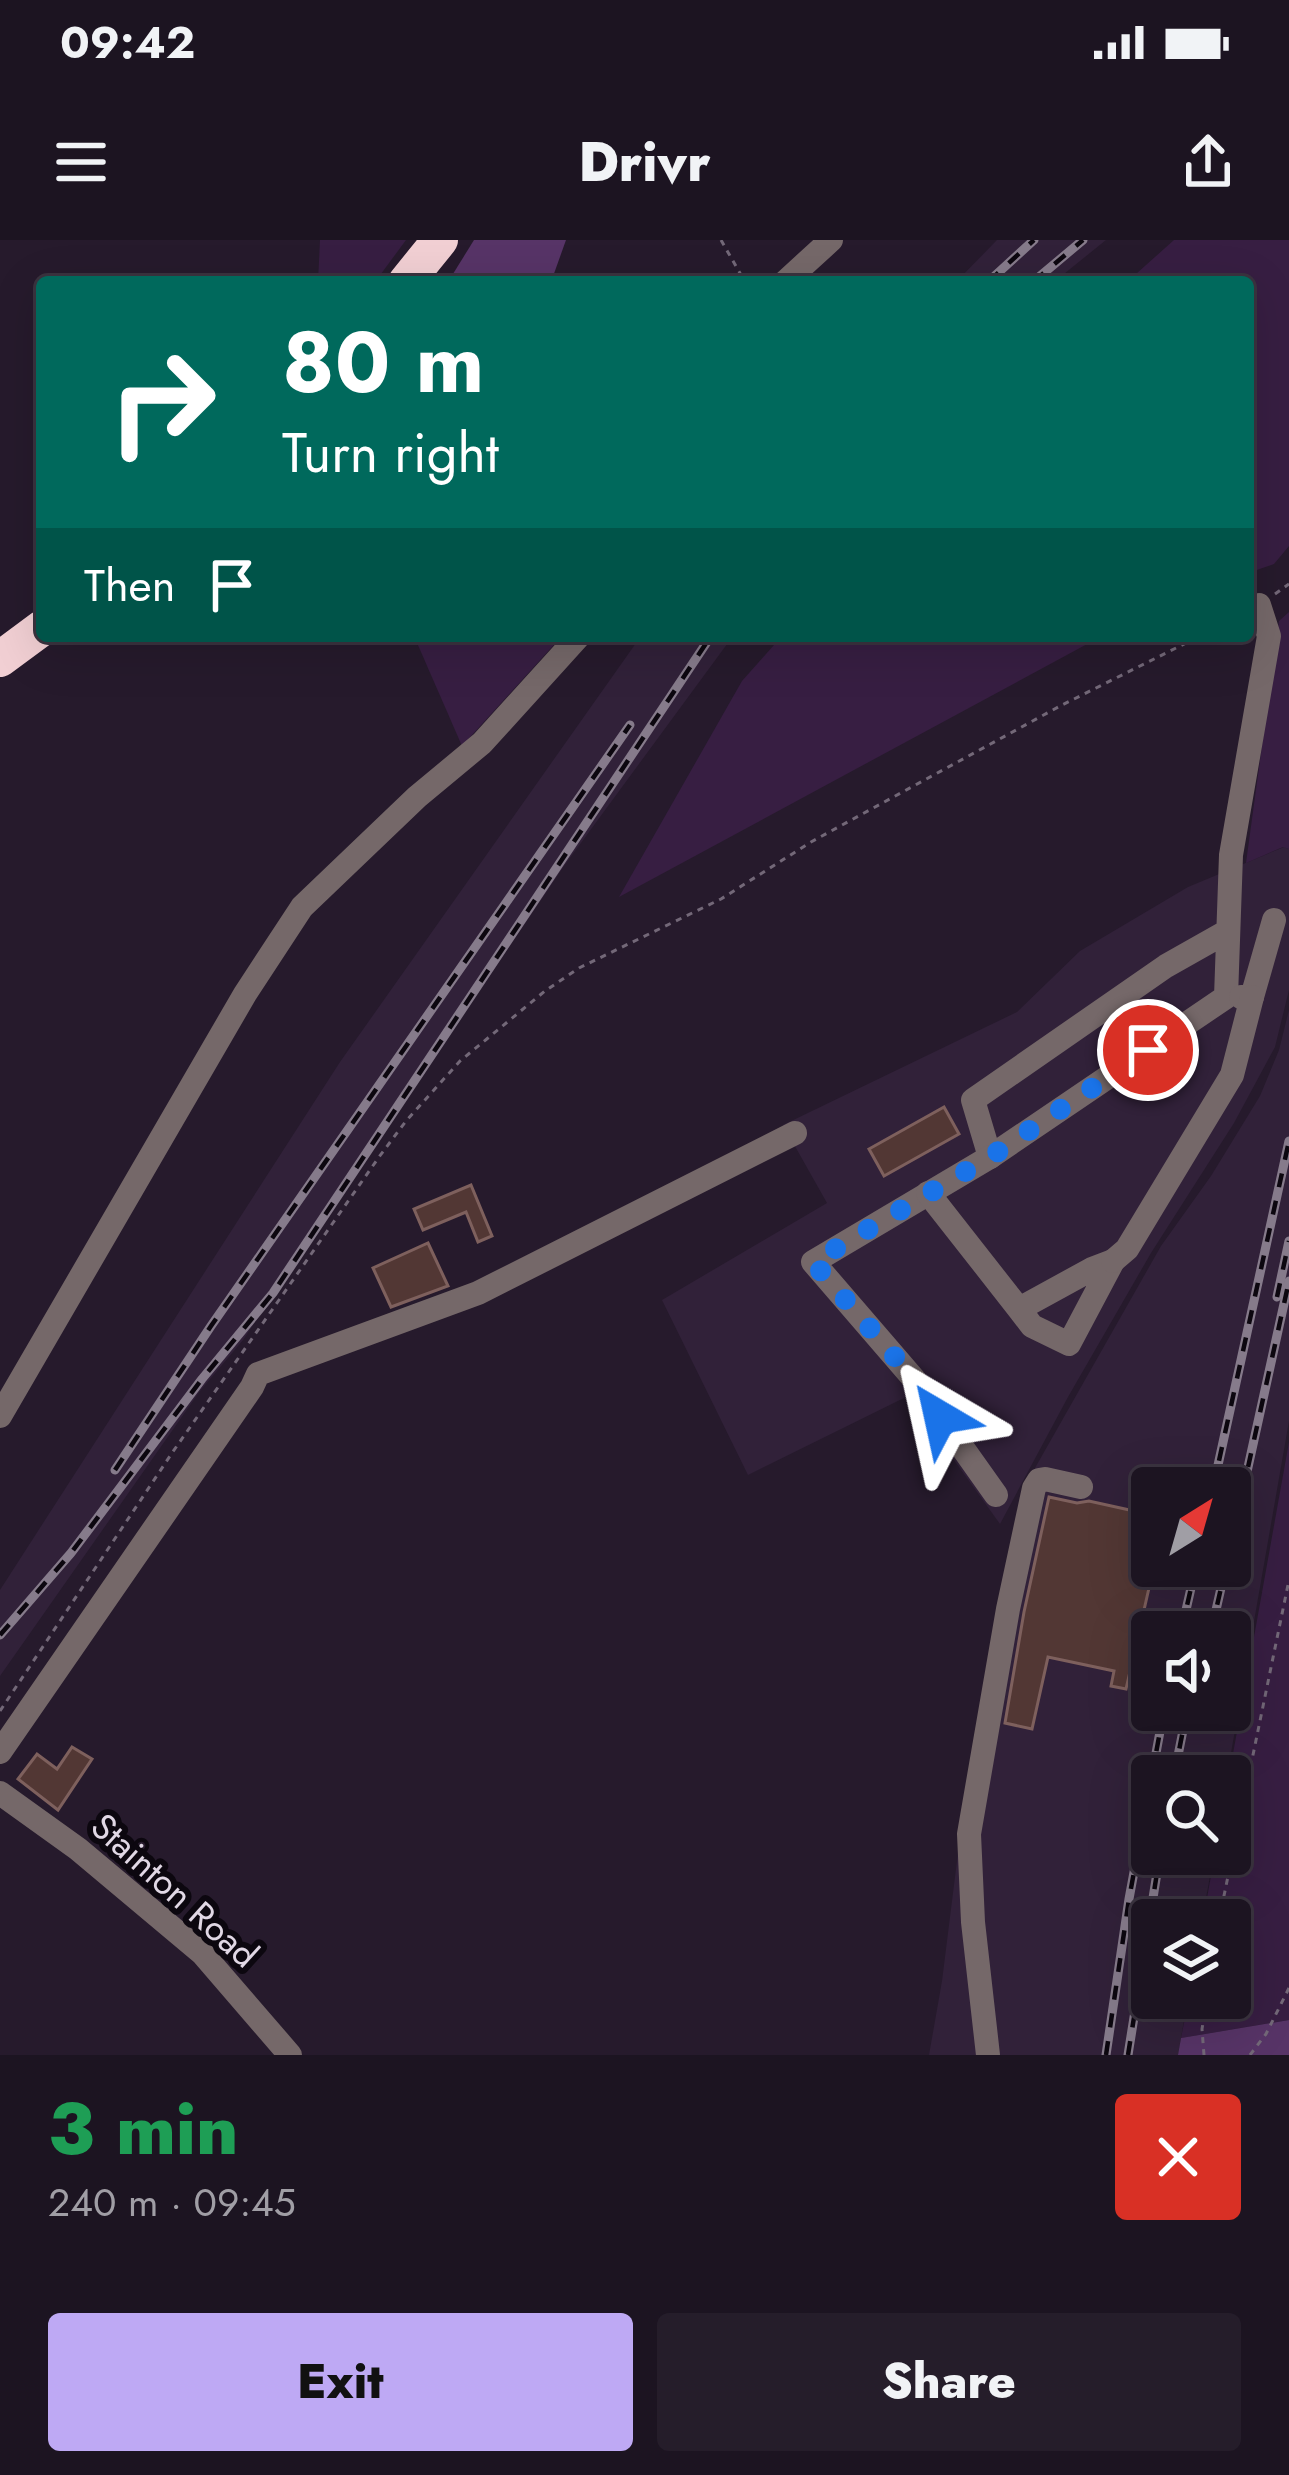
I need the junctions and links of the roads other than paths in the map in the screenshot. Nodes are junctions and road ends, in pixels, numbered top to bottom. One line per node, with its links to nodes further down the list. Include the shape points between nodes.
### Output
1 (440, 240): 3 (highway)
2 (831, 240): 4 (street)
3 (411, 276)
4 (791, 276)
5 (1259, 605): 10 (street, via 1268,635 1232,855)
6 (36, 632): 8 (highway)
7 (574, 642): 17 (street, via 482,743 302,908)
8 (0, 658)
9 (1274, 920): 11 (street)
10 (1228, 931): 11 (street); 13 (street, via 973,1100)
11 (1239, 997): 13 (street); 15 (street, via 1232,1076)
12 (795, 1133): 20 (street, via 478,1293 258,1374)
13 (990, 1157): 14 (street)
14 (928, 1193): 16 (street); 19 (street, via 813,1262 913,1378)
15 (1113, 1261): 16 (street); 16 (street, via 1069,1344)
16 (1019, 1310)
17 (0, 1416)
18 (1081, 1487): 23 (street, via 1045,1479 1034,1488 985,1733 969,1834)
19 (996, 1495)
20 (0, 1751)
21 (0, 1793): 22 (street, Stainton Road, via 202,1953)
22 (290, 2055)
23 (988, 2055)

